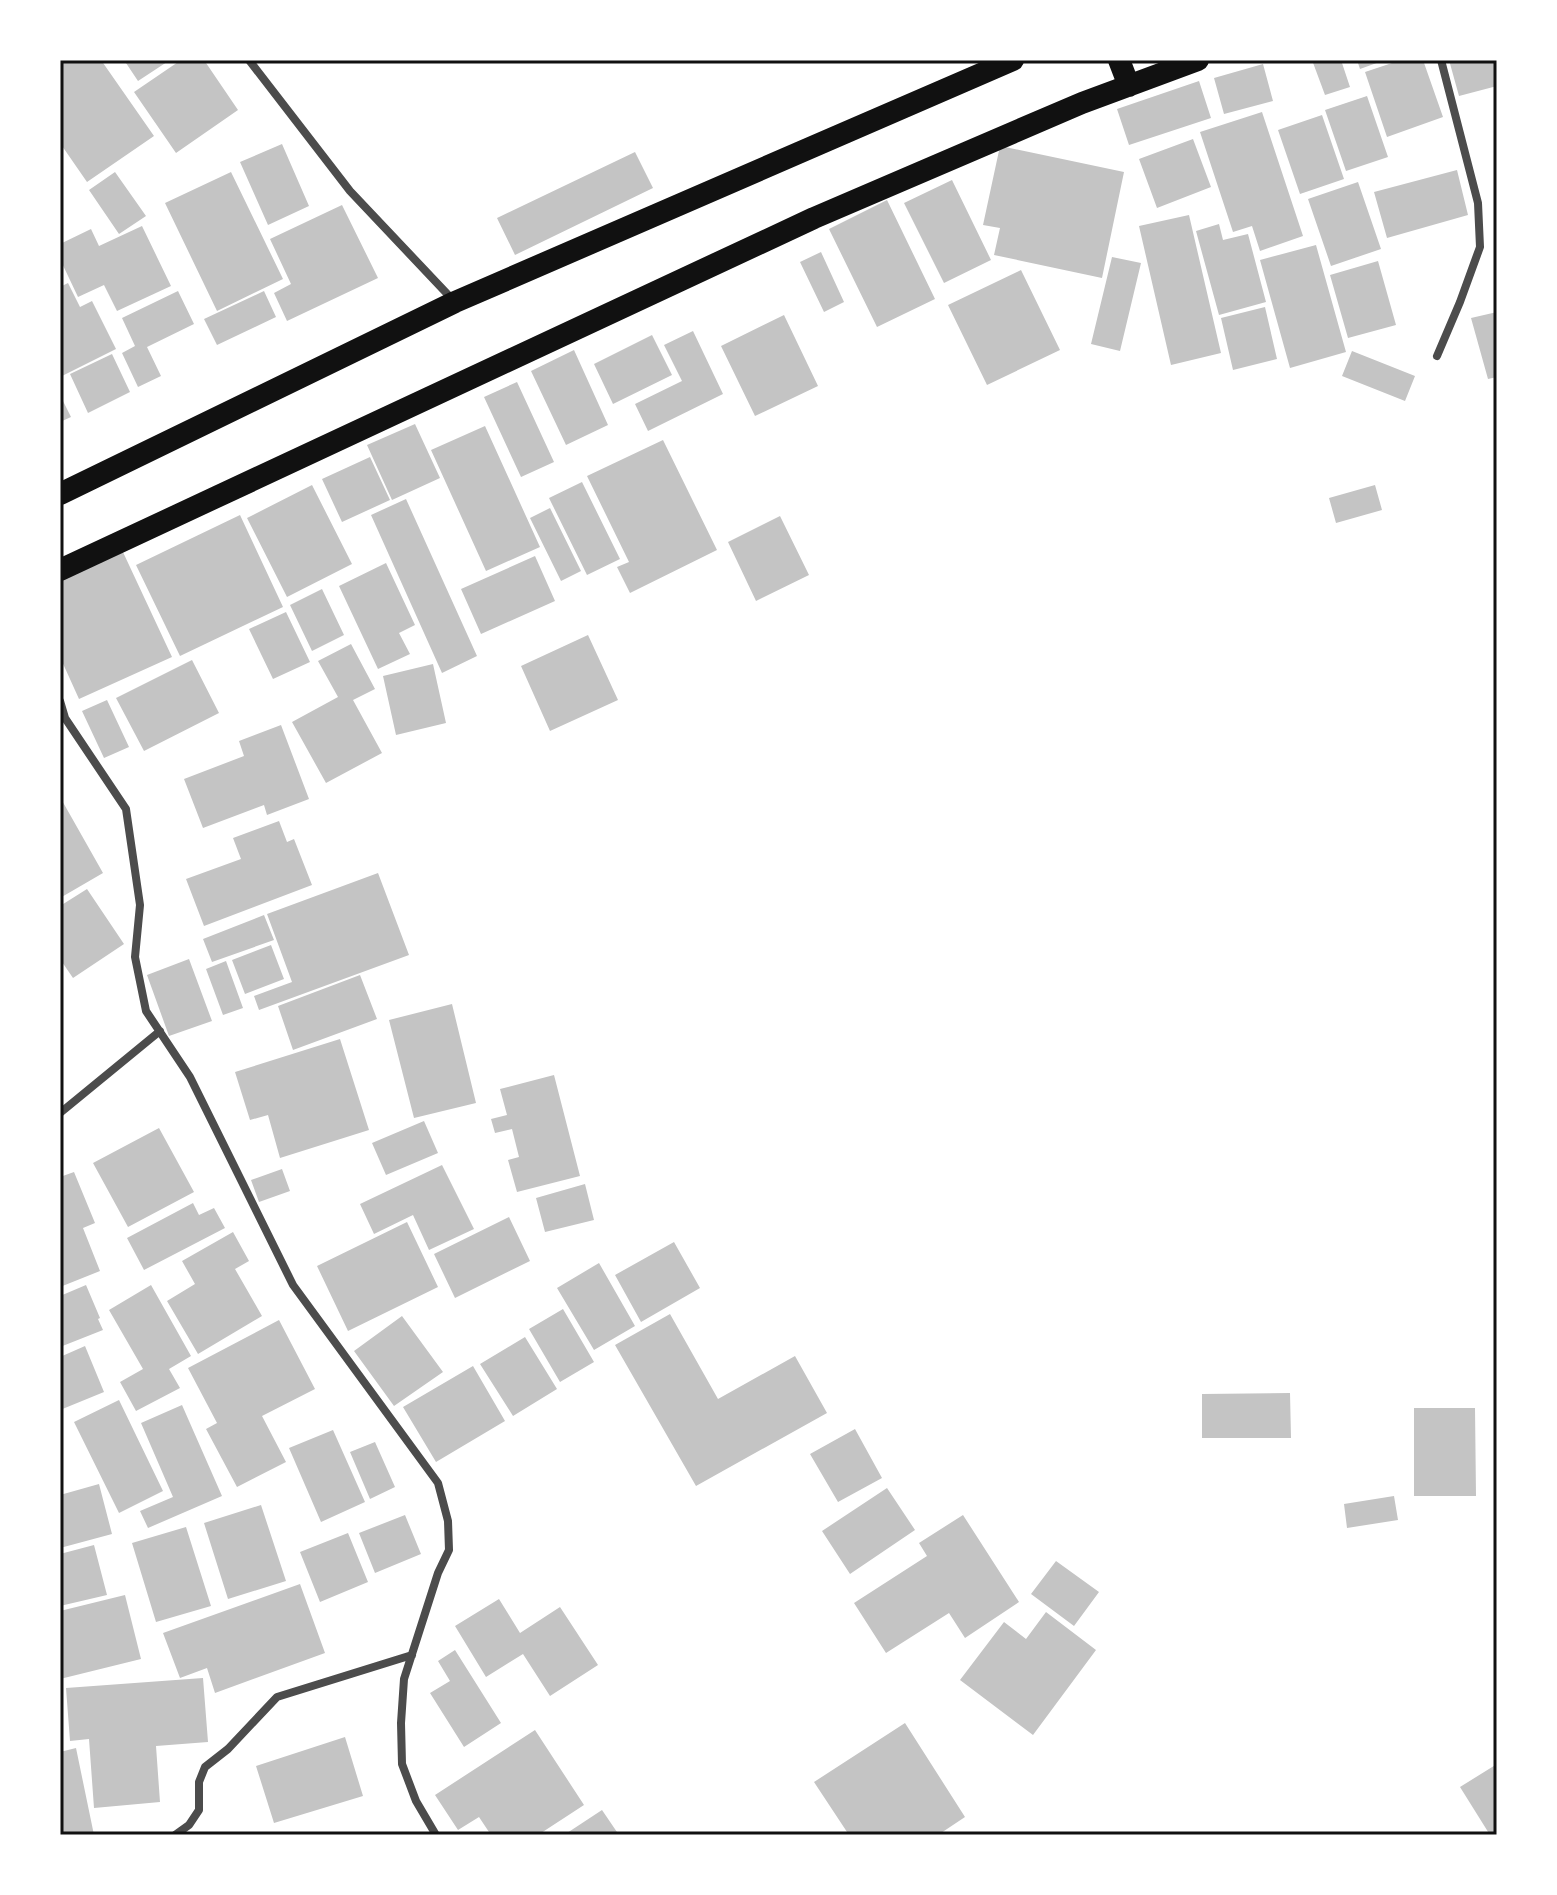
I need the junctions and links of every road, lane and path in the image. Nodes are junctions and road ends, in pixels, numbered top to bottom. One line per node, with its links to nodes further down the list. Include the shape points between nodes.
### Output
1 (249, 60): 7 (street, via 350,191)
2 (1013, 60): 7 (highway)
3 (1119, 60): 6 (highway)
4 (1198, 60): 6 (highway)
5 (1441, 60): 8 (street, via 1478,203 1480,247)
6 (1129, 86): 10 (highway, via 814,218)
7 (455, 302): 9 (highway)
8 (1437, 356)
9 (60, 494)
10 (60, 570)
11 (60, 701): 12 (street, via 65,718 126,809 140,905 135,957 146,1011)
12 (160, 1031): 13 (street); 14 (street, via 190,1077 293,1285 438,1483 449,1550)
13 (60, 1113)
14 (412, 1655): 15 (street, via 277,1697 205,1767 199,1810); 16 (street, via 404,1679 402,1764)
15 (175, 1835)
16 (436, 1835)

